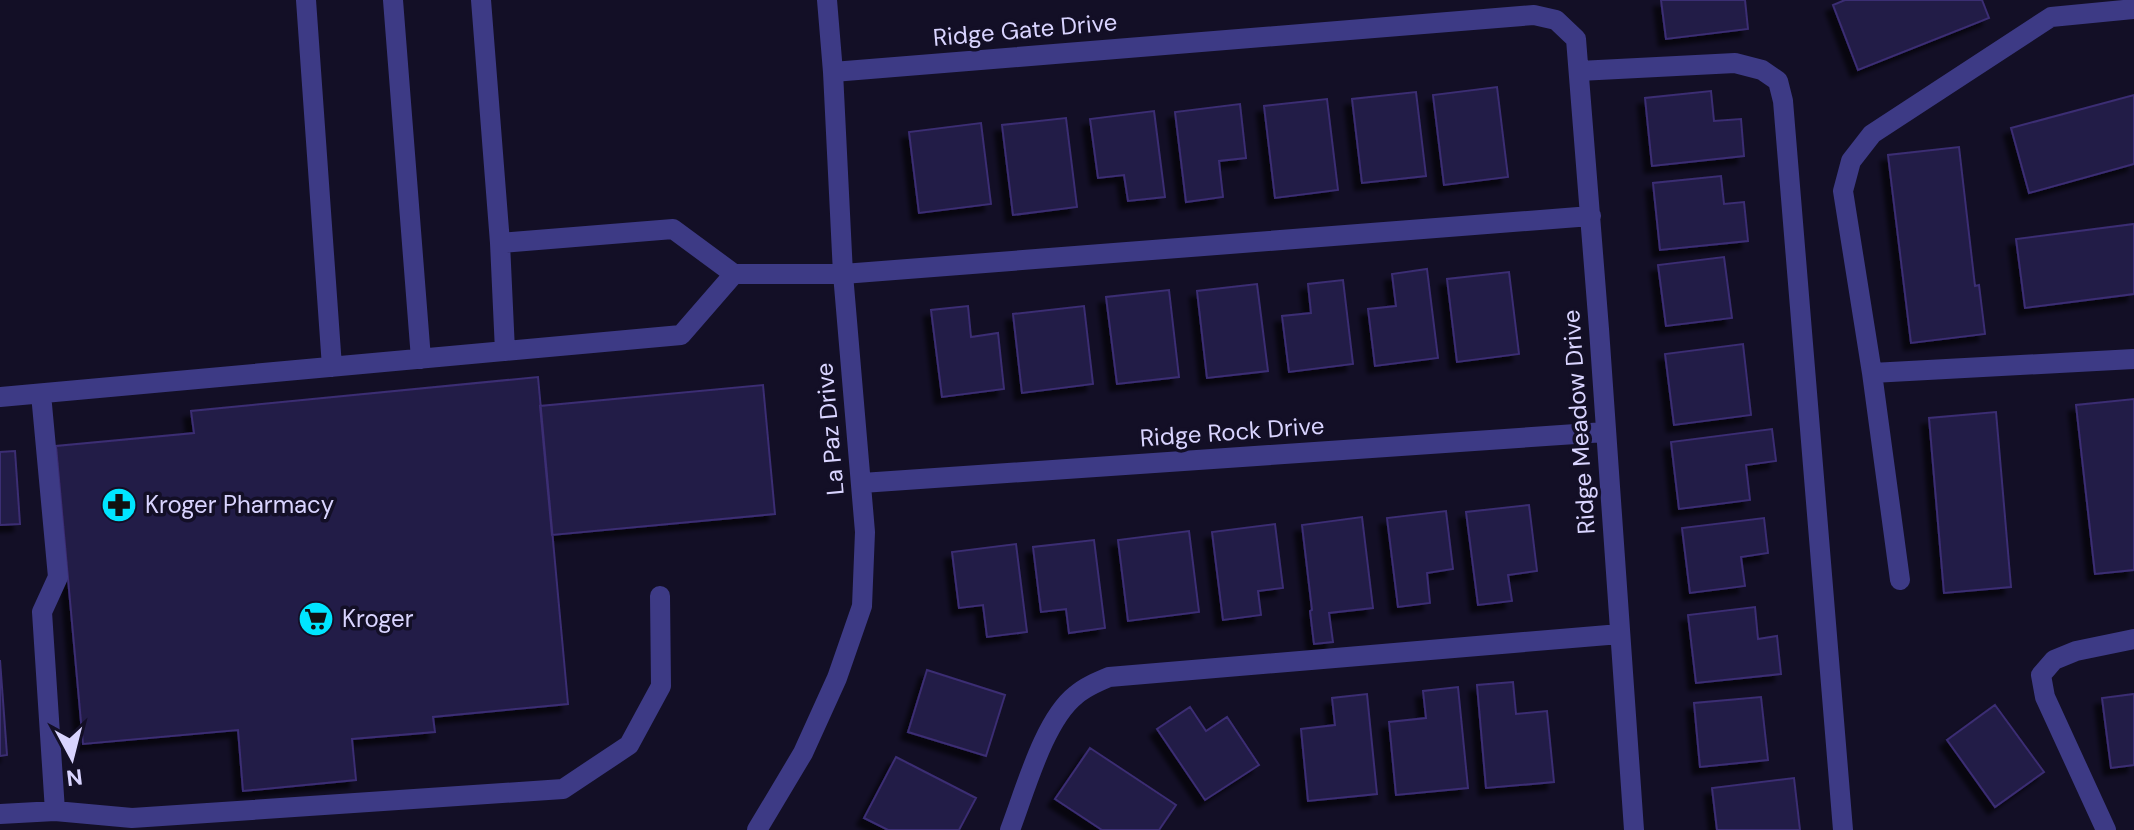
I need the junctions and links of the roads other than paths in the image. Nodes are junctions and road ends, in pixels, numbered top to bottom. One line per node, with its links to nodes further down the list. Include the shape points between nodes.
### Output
1 (306, 0): 17 (street)
2 (393, 0): 15 (street)
3 (481, 0): 11 (street)
4 (827, 0): 9 (street, La Paz Drive)
5 (2050, 8): 6 (street); 18 (street, via 1872,134 1851,161 1843,191)
6 (2134, 9)
7 (1556, 20): 8 (street, Ridge Meadow Drive, via 1576,39); 9 (street, Ridge Gate Drive, via 1534,15)
8 (1579, 71): 10 (street, Ridge Meadow Drive); 32 (street, via 1735,63 1778,81)
9 (833, 72): 13 (street, La Paz Drive)
10 (1591, 216): 13 (street); 21 (street, Ridge Meadow Drive)
11 (500, 243): 12 (street, via 673,229); 14 (street)
12 (734, 274): 13 (street); 14 (street, via 681,335)
13 (843, 274): 22 (street, La Paz Drive)
14 (505, 351): 15 (street)
15 (421, 359): 17 (street)
16 (2134, 359): 18 (street)
17 (332, 367): 19 (street)
18 (1872, 373): 23 (street)
19 (41, 394): 20 (street); 27 (street, via 58,577 42,612)
20 (0, 397)
21 (1605, 432): 22 (street, Ridge Rock Drive); 25 (street, Ridge Meadow Drive)
22 (862, 483): 29 (street, La Paz Drive, via 862,606 803,753)
23 (1900, 580)
24 (660, 596): 27 (street, via 661,686 629,745 563,789 132,818)
25 (1620, 634): 30 (street, via 1109,677 1075,695 1060,711); 31 (street, Ridge Meadow Drive)
26 (2134, 639): 33 (street, via 2076,651 2054,660 2041,675 2045,697)
27 (55, 811): 28 (street)
28 (0, 814)
29 (757, 830)
30 (1010, 830)
31 (1634, 830)
32 (1843, 830)
33 (2106, 830)

